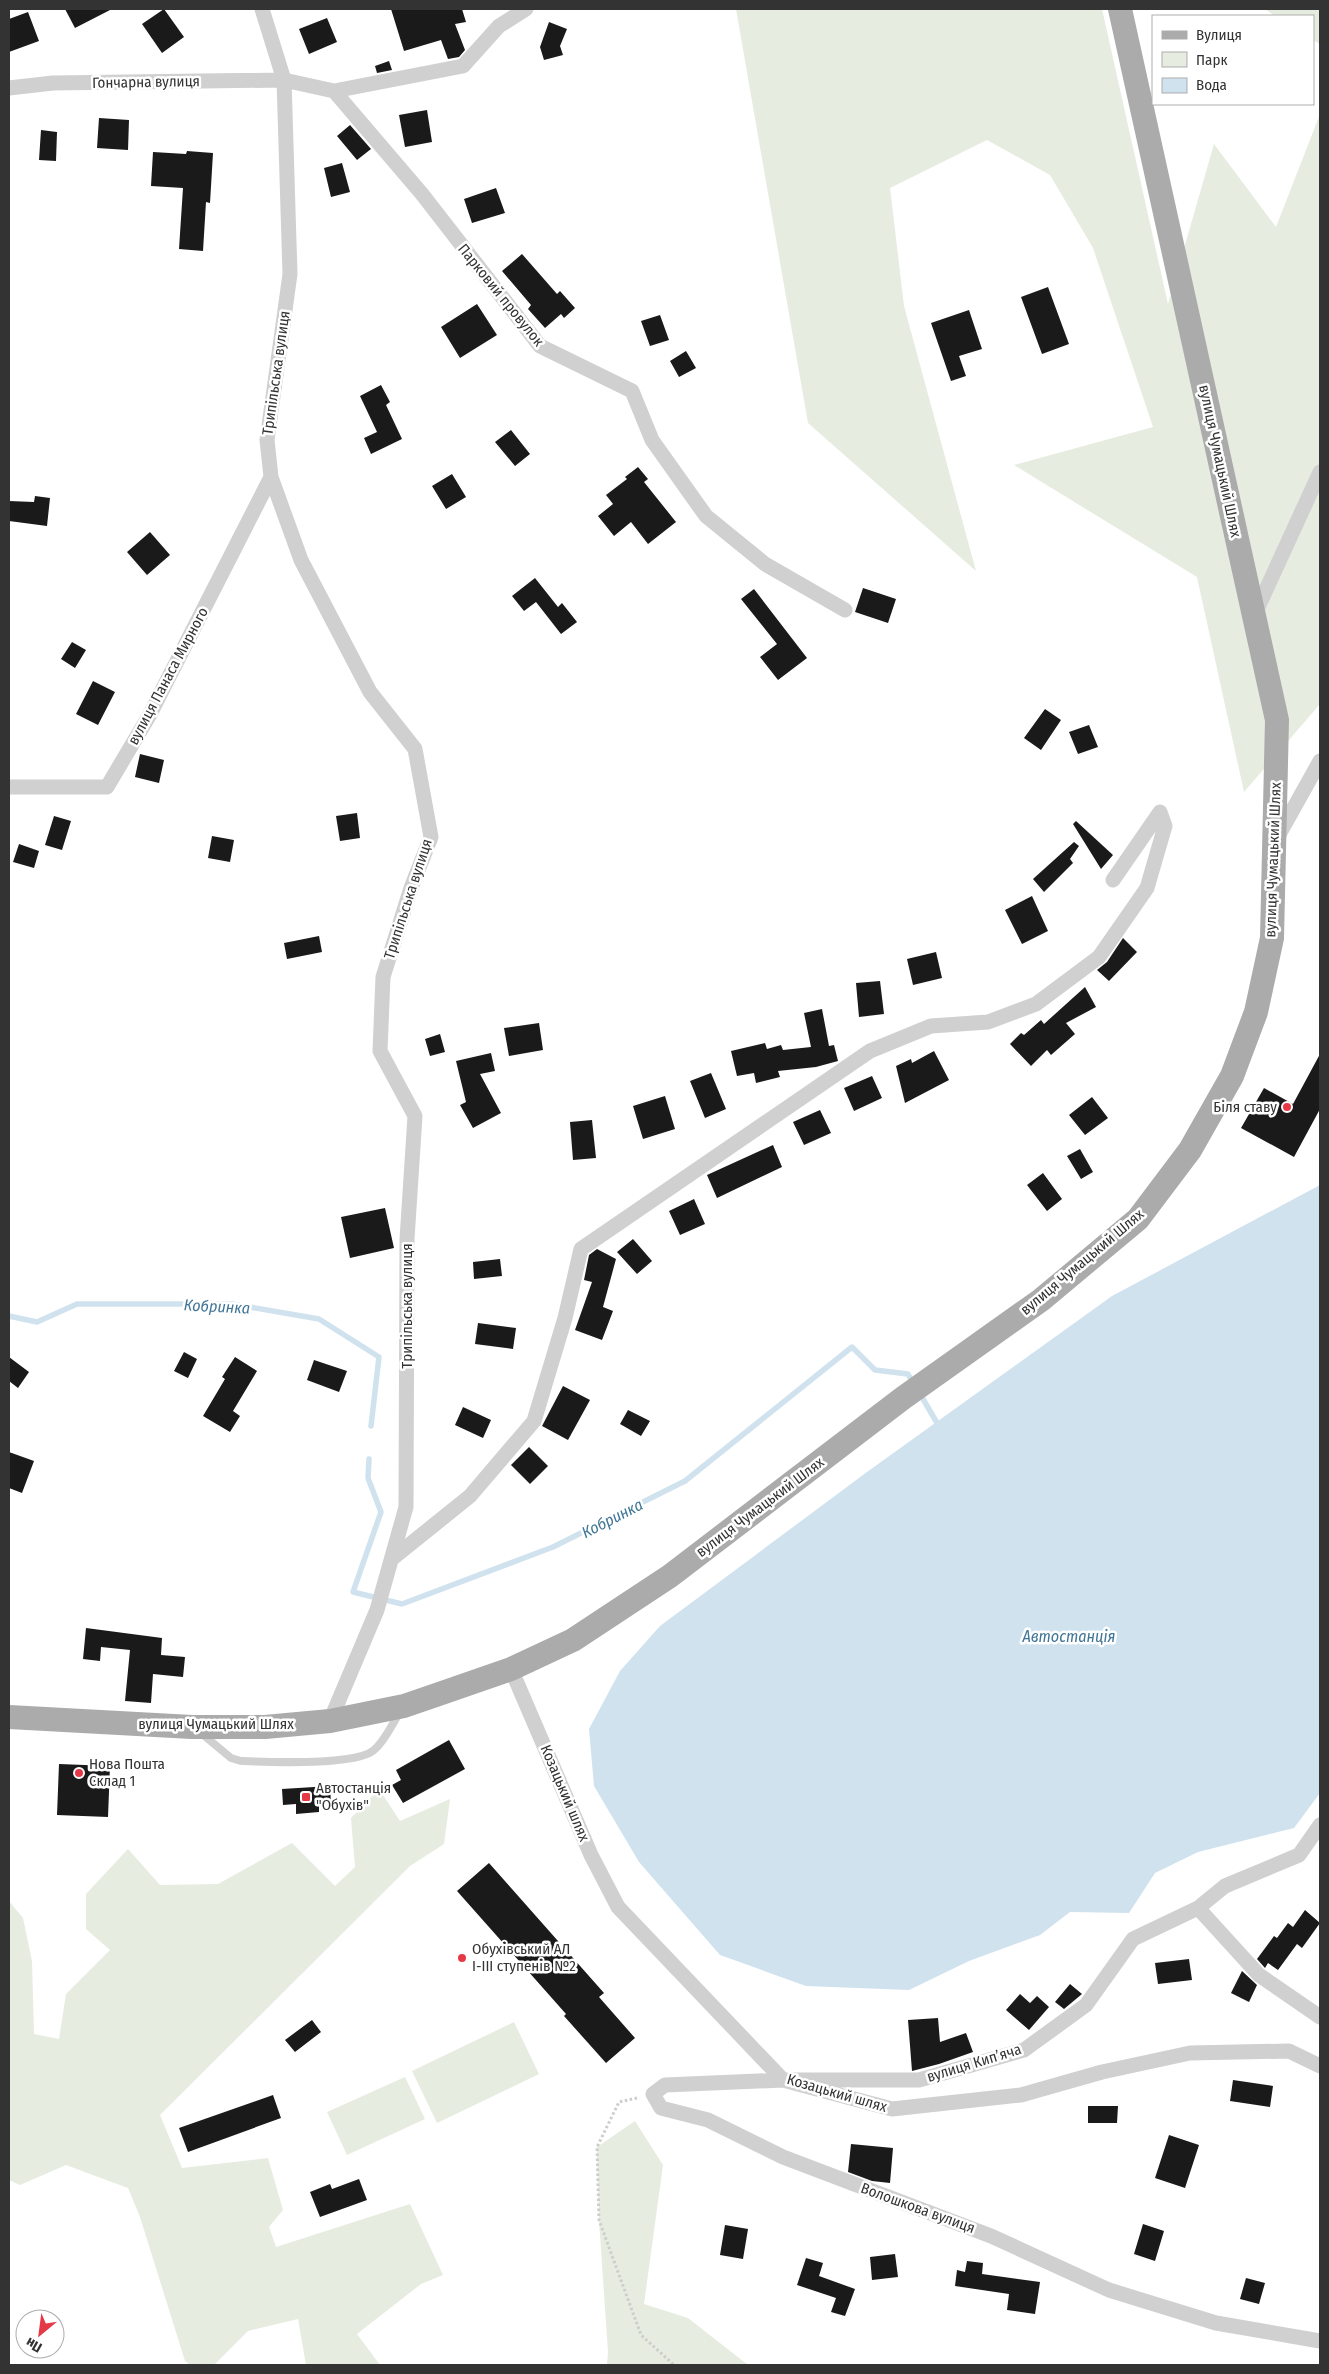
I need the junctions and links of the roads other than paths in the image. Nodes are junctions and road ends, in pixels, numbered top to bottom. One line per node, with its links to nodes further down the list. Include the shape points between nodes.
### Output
1 (262, 9): 4 (street, Трипільська вулиця)
2 (526, 9): 6 (street, via 499,26 463,66)
3 (1120, 9): 10 (main road, вулиця Чумацький Шлях)
4 (284, 80): 5 (street, Гончарна вулиця, via 53,83); 6 (street, Гончарна вулиця); 8 (street, Трипільська вулиця, via 290,274 267,440)
5 (9, 88)
6 (334, 91): 9 (street, Парковий провулок, via 422,194 540,346 632,391 652,440 706,516 765,564)
7 (1320, 472): 10 (street)
8 (271, 477): 12 (street, вулиця Панаса Мирного, via 149,716 108,787); 15 (street, Трипільська вулиця, via 301,560 370,692 415,749 431,837 383,977 380,1051 415,1116 407,1239 406,1507)
9 (845, 610)
10 (1254, 617): 13 (main road, вулиця Чумацький Шлях, via 1277,720)
11 (1320, 761): 13 (street)
12 (9, 787)
13 (1275, 841): 16 (main road, вулиця Чумацький Шлях, via 1272,938 1256,1012 1232,1076 1190,1150 1138,1219 1041,1300 903,1398 670,1576 572,1640)
14 (1113, 880): 15 (street, via 1160,812 1165,826 1147,888 1099,957 1052,993 1036,1004 988,1022 931,1026 870,1051 580,1249 565,1318 534,1421 470,1496)
15 (393, 1558): 19 (street, Трипільська вулиця, via 376,1610)
16 (511, 1669): 17 (main road, вулиця Чумацький Шлях); 25 (street, Козацький шлях, via 591,1855 618,1907)
17 (404, 1706): 19 (main road, вулиця Чумацький Шлях); 20 (lane, via 374,1751 364,1756 307,1763 241,1762 231,1758)
18 (9, 1717): 20 (main road, вулиця Чумацький Шлях)
19 (330, 1721): 20 (main road, вулиця Чумацький Шлях, via 265,1727)
20 (192, 1727)
21 (1320, 1825): 22 (street, вулиця Кипʼяча, via 1299,1855 1225,1886)
22 (1198, 1908): 23 (street, via 1259,1975); 25 (street, вулиця Кипʼяча, via 1133,1939 1086,2005 1024,2050 919,2080)
23 (1320, 2017)
24 (1320, 2066): 25 (street, Козацький шлях, via 1290,2052 1190,2053 1102,2072 1021,2095 892,2109)
25 (783, 2080): 26 (street, Волошкова вулиця, via 665,2085 653,2094 661,2108 708,2120 783,2158 991,2236 1109,2290 1216,2323)
26 (1320, 2341)

